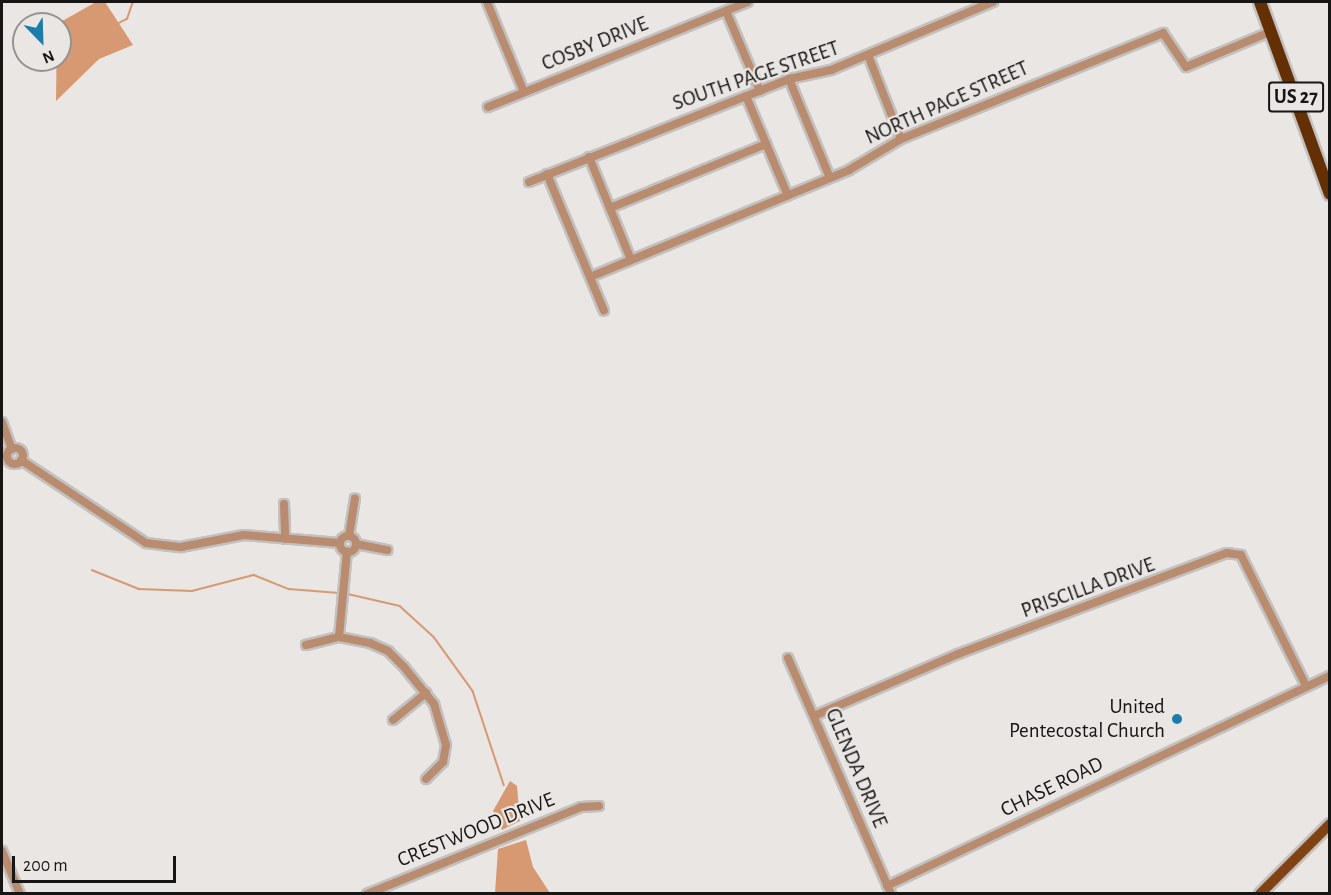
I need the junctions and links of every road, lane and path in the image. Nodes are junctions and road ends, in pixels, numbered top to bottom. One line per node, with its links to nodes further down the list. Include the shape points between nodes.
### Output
1 (498, 2): 5 (street)
2 (748, 2): 6 (street, COSBY DRIVE)
3 (993, 2): 8 (street, SOUTH PAGE STREET)
4 (1260, 2): 7 (highway, US 27)
5 (488, 3): 11 (street)
6 (726, 11): 10 (street); 11 (street, COSBY DRIVE)
7 (1272, 31): 14 (street, NORTH PAGE STREET, via 1186,67 1163,33); 20 (highway, US 27)
8 (868, 55): 9 (street, SOUTH PAGE STREET); 14 (street)
9 (789, 79): 10 (street, SOUTH PAGE STREET); 18 (street)
10 (760, 91): 12 (street, SOUTH PAGE STREET)
11 (524, 92): 13 (street, COSBY DRIVE)
12 (746, 96): 15 (street); 16 (street, SOUTH PAGE STREET)
13 (488, 107)
14 (901, 139): 18 (street, NORTH PAGE STREET)
15 (766, 144): 21 (street); 22 (street)
16 (589, 157): 17 (street, SOUTH PAGE STREET); 22 (street)
17 (547, 174): 19 (street, SOUTH PAGE STREET); 24 (street)
18 (830, 178): 21 (street, NORTH PAGE STREET)
19 (529, 182)
20 (1329, 194)
21 (788, 196): 23 (street, NORTH PAGE STREET)
22 (610, 208): 23 (street)
23 (631, 260): 24 (street, NORTH PAGE STREET)
24 (590, 277): 25 (street)
25 (604, 311)
26 (2, 422): 27 (street)
27 (12, 449): 28 (street, via 21,451); 29 (street)
28 (21, 460): 29 (street); 33 (street, via 146,543 181,547 244,535)
29 (5, 462)
30 (355, 498): 32 (street)
31 (284, 504): 33 (street)
32 (349, 536): 34 (street); 35 (street)
33 (285, 539): 34 (street)
34 (340, 543): 37 (street)
35 (356, 544): 36 (street); 37 (street)
36 (387, 550)
37 (347, 552): 38 (street)
38 (339, 637): 39 (street); 43 (street, via 388,651)
39 (306, 645)
40 (788, 658): 44 (street, GLENDA DRIVE)
41 (1329, 676): 42 (street, CHASE ROAD)
42 (1306, 686): 44 (street, PRISCILLA DRIVE, via 1240,555 1227,553 958,654); 50 (street, CHASE ROAD)
43 (426, 693): 45 (street); 46 (street, via 446,745 444,762)
44 (814, 716): 50 (street, GLENDA DRIVE)
45 (393, 720)
46 (426, 779)
47 (599, 806): 52 (street, CRESTWOOD DRIVE, via 581,807)
48 (1329, 824): 53 (main road)
49 (2, 851): 51 (street)
50 (889, 890)
51 (20, 894)
52 (367, 894)
53 (1260, 894)

